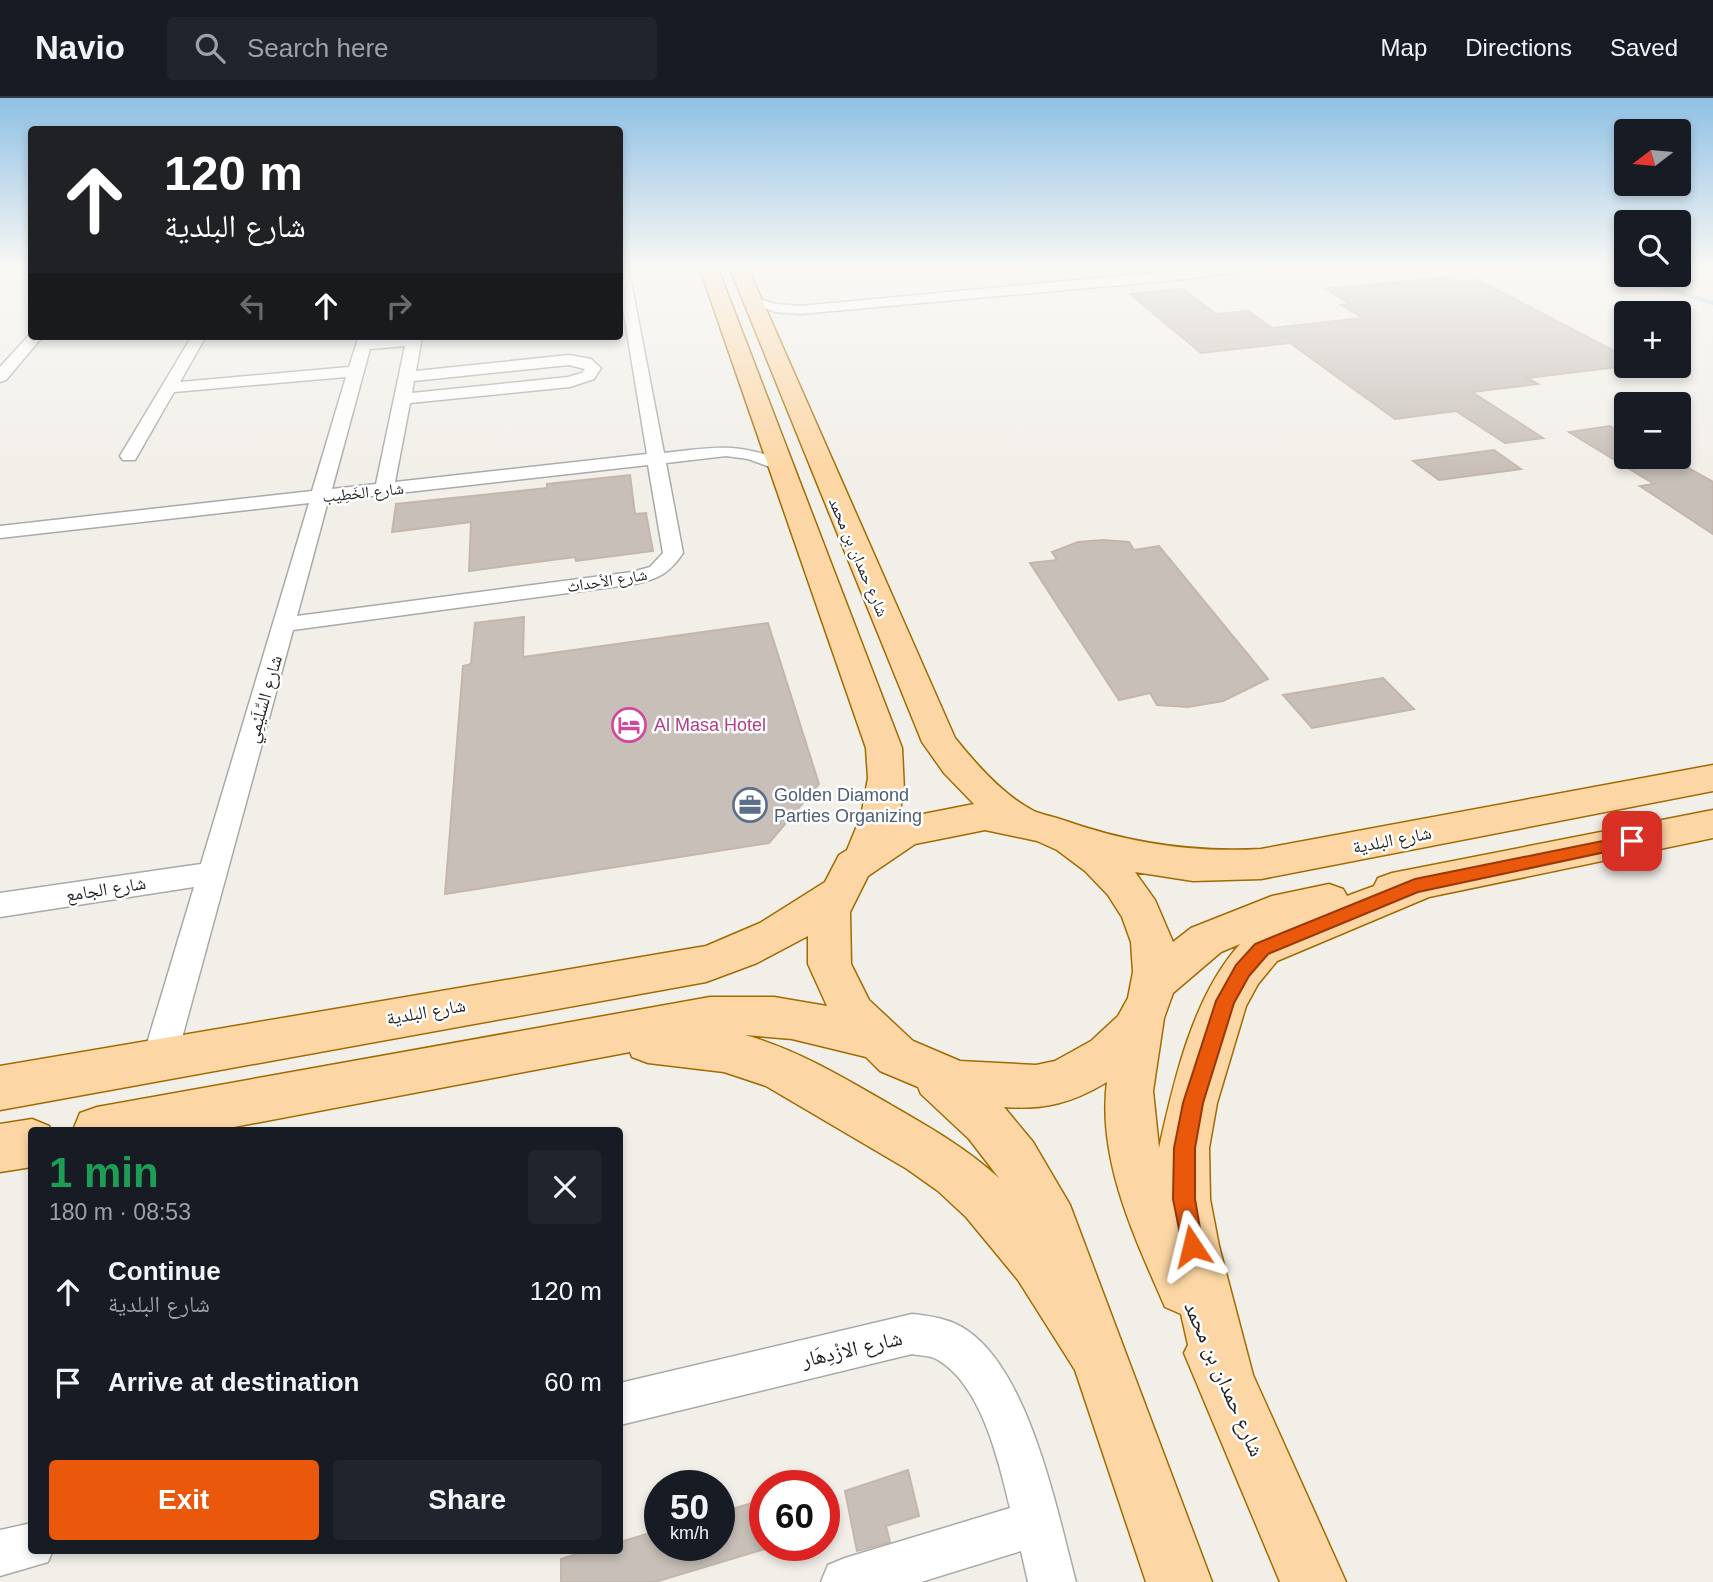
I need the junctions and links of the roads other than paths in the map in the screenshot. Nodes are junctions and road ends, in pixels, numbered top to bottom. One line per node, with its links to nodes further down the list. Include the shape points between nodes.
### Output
1 (633, 335): 17 (street, شارع الأحداث)
2 (733, 335): 14 (main road)
3 (768, 335): 24 (main road, شارع حمدان بن محمد, via 939,742 982,793)
4 (197, 340): 12 (street)
5 (414, 340): 11 (street)
6 (365, 341): 9 (street, شارع السِّلَيْمِي)
7 (31, 342): 8 (street); 10 (street)
8 (0, 350)
9 (356, 371): 12 (street); 20 (street, شارع السِّلَيْمِي)
10 (0, 377)
11 (407, 377): 13 (street); 13 (street, via 569,360 593,368 588,376 570,382)
12 (169, 388): 16 (street)
13 (403, 399): 19 (street)
14 (766, 425): 15 (street, شارع الخَطِيب, via 755,437); 18 (main road)
15 (726, 451): 17 (street, شارع الخَطِيب); 18 (street, شارع الخَطِيب, via 762,457)
16 (130, 456)
17 (656, 459): 19 (street, شارع الخَطِيب); 22 (street, شارع الأحداث, via 673,553 657,571 635,578)
18 (781, 466): 27 (main road, via 884,748 886,794)
19 (384, 490): 20 (street, شارع الخَطِيب)
20 (320, 497): 21 (street, شارع الخَطِيب); 22 (street, شارع السِّلَيْمِي)
21 (0, 532)
22 (286, 624): 28 (street, شارع السِّلَيْمِي)
23 (1713, 778): 26 (main road, شارع البلدية, via 1317,855 1225,867 1157,863)
24 (1020, 821): 26 (main road); 27 (main road, via 951,817 919,824)
25 (1713, 824): 29 (main road)
26 (1070, 839): 32 (main road, via 1126,886 1144,916 1154,949)
27 (863, 855): 30 (main road)
28 (213, 873): 31 (street, شارع الجامع); 35 (street, شارع السِّلَيْمِي)
29 (1415, 886): 32 (main road, via 1261,917 1206,940); 42 (main road, via 1262,949 1242,971 1225,1001 1184,1148 1192,1246)
30 (836, 894): 34 (main road, via 827,921 826,950 833,981); 35 (main road, شارع البلدية, via 773,938 706,964)
31 (0, 905)
32 (1150, 997): 36 (main road, via 1122,1045 1085,1072 1038,1087 985,1088); 42 (main road, شارع حمدان بن محمد, via 1136,1039 1129,1086 1136,1166)
33 (597, 1038): 34 (main road, via 751,1014 788,1016); 38 (main road); 41 (main road, via 700,1047 768,1064 931,1155 965,1181 1003,1221)
34 (872, 1038): 36 (main road)
35 (159, 1060): 37 (main road, شارع البلدية)
36 (933, 1075): 41 (main road, via 1001,1139 1025,1174 1052,1223)
37 (0, 1088)
38 (113, 1127)
39 (28, 1144): 40 (main road)
40 (0, 1148)
41 (1095, 1350): 49 (main road)
42 (1224, 1377): 50 (main road, شارع حمدان بن محمد)
43 (623, 1403): 44 (street, شارع الازْدِهَار, via 912,1334 935,1336 955,1346 974,1364 992,1392 1020,1461)
44 (1036, 1523): 47 (street); 48 (street, شارع الازْدِهَار)
45 (28, 1547): 46 (street)
46 (0, 1553)
47 (845, 1582)
48 (1052, 1582)
49 (1179, 1582)
50 (1313, 1582)

